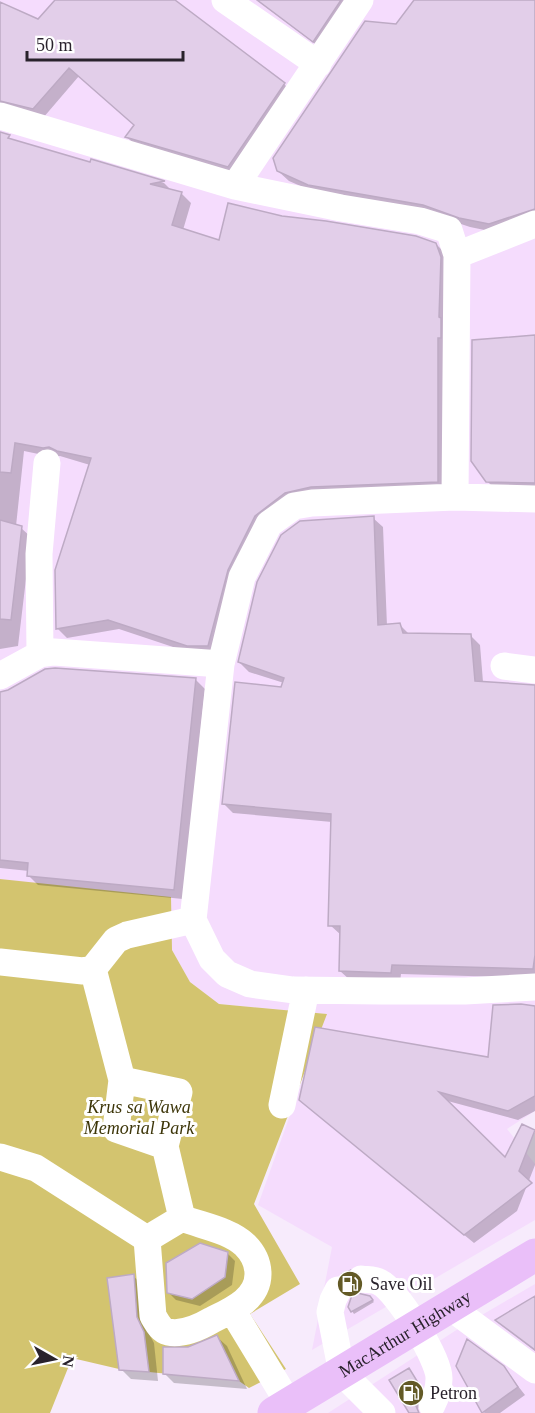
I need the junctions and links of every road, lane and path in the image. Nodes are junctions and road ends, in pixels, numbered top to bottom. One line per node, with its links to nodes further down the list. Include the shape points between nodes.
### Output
1 (225, 0): 3 (street)
2 (360, 0): 3 (street)
3 (318, 64): 5 (street)
4 (0, 116): 5 (street)
5 (235, 186): 7 (street, via 449,230)
6 (535, 224): 7 (street)
7 (457, 255): 9 (street)
8 (47, 463): 11 (street, via 39,554)
9 (455, 497): 10 (street); 12 (street, via 294,506 269,524 242,577)
10 (535, 499)
11 (40, 654): 12 (street); 15 (street)
12 (221, 664): 16 (street)
13 (504, 666): 14 (street)
14 (535, 670)
15 (0, 676)
16 (194, 920): 18 (street, via 116,940); 20 (street, via 212,959 227,974 250,984)
17 (0, 962): 18 (street)
18 (93, 969): 21 (street)
19 (535, 987): 20 (street, via 465,991)
20 (306, 990): 22 (street)
21 (122, 1080): 23 (street, via 116,1129); 23 (street, via 179,1092)
22 (282, 1105)
23 (165, 1146): 25 (street)
24 (0, 1157): 26 (street, via 36,1168)
25 (182, 1218): 26 (street); 29 (street, via 234,1236 258,1264 258,1283 249,1298)
26 (147, 1239): 29 (street, via 153,1316 166,1332 198,1328)
27 (535, 1255): 28 (highway, MacArthur Highway)
28 (450, 1307): 30 (highway, MacArthur Highway); 31 (street)
29 (232, 1310): 34 (street)
30 (418, 1327): 32 (highway, MacArthur Highway); 32 (street, via 380,1282 350,1284 333,1300 330,1312); 33 (street, via 440,1376)
31 (535, 1370)
32 (342, 1373): 34 (highway, MacArthur Highway); 35 (street)
33 (432, 1405)
34 (282, 1408)
35 (382, 1413)

